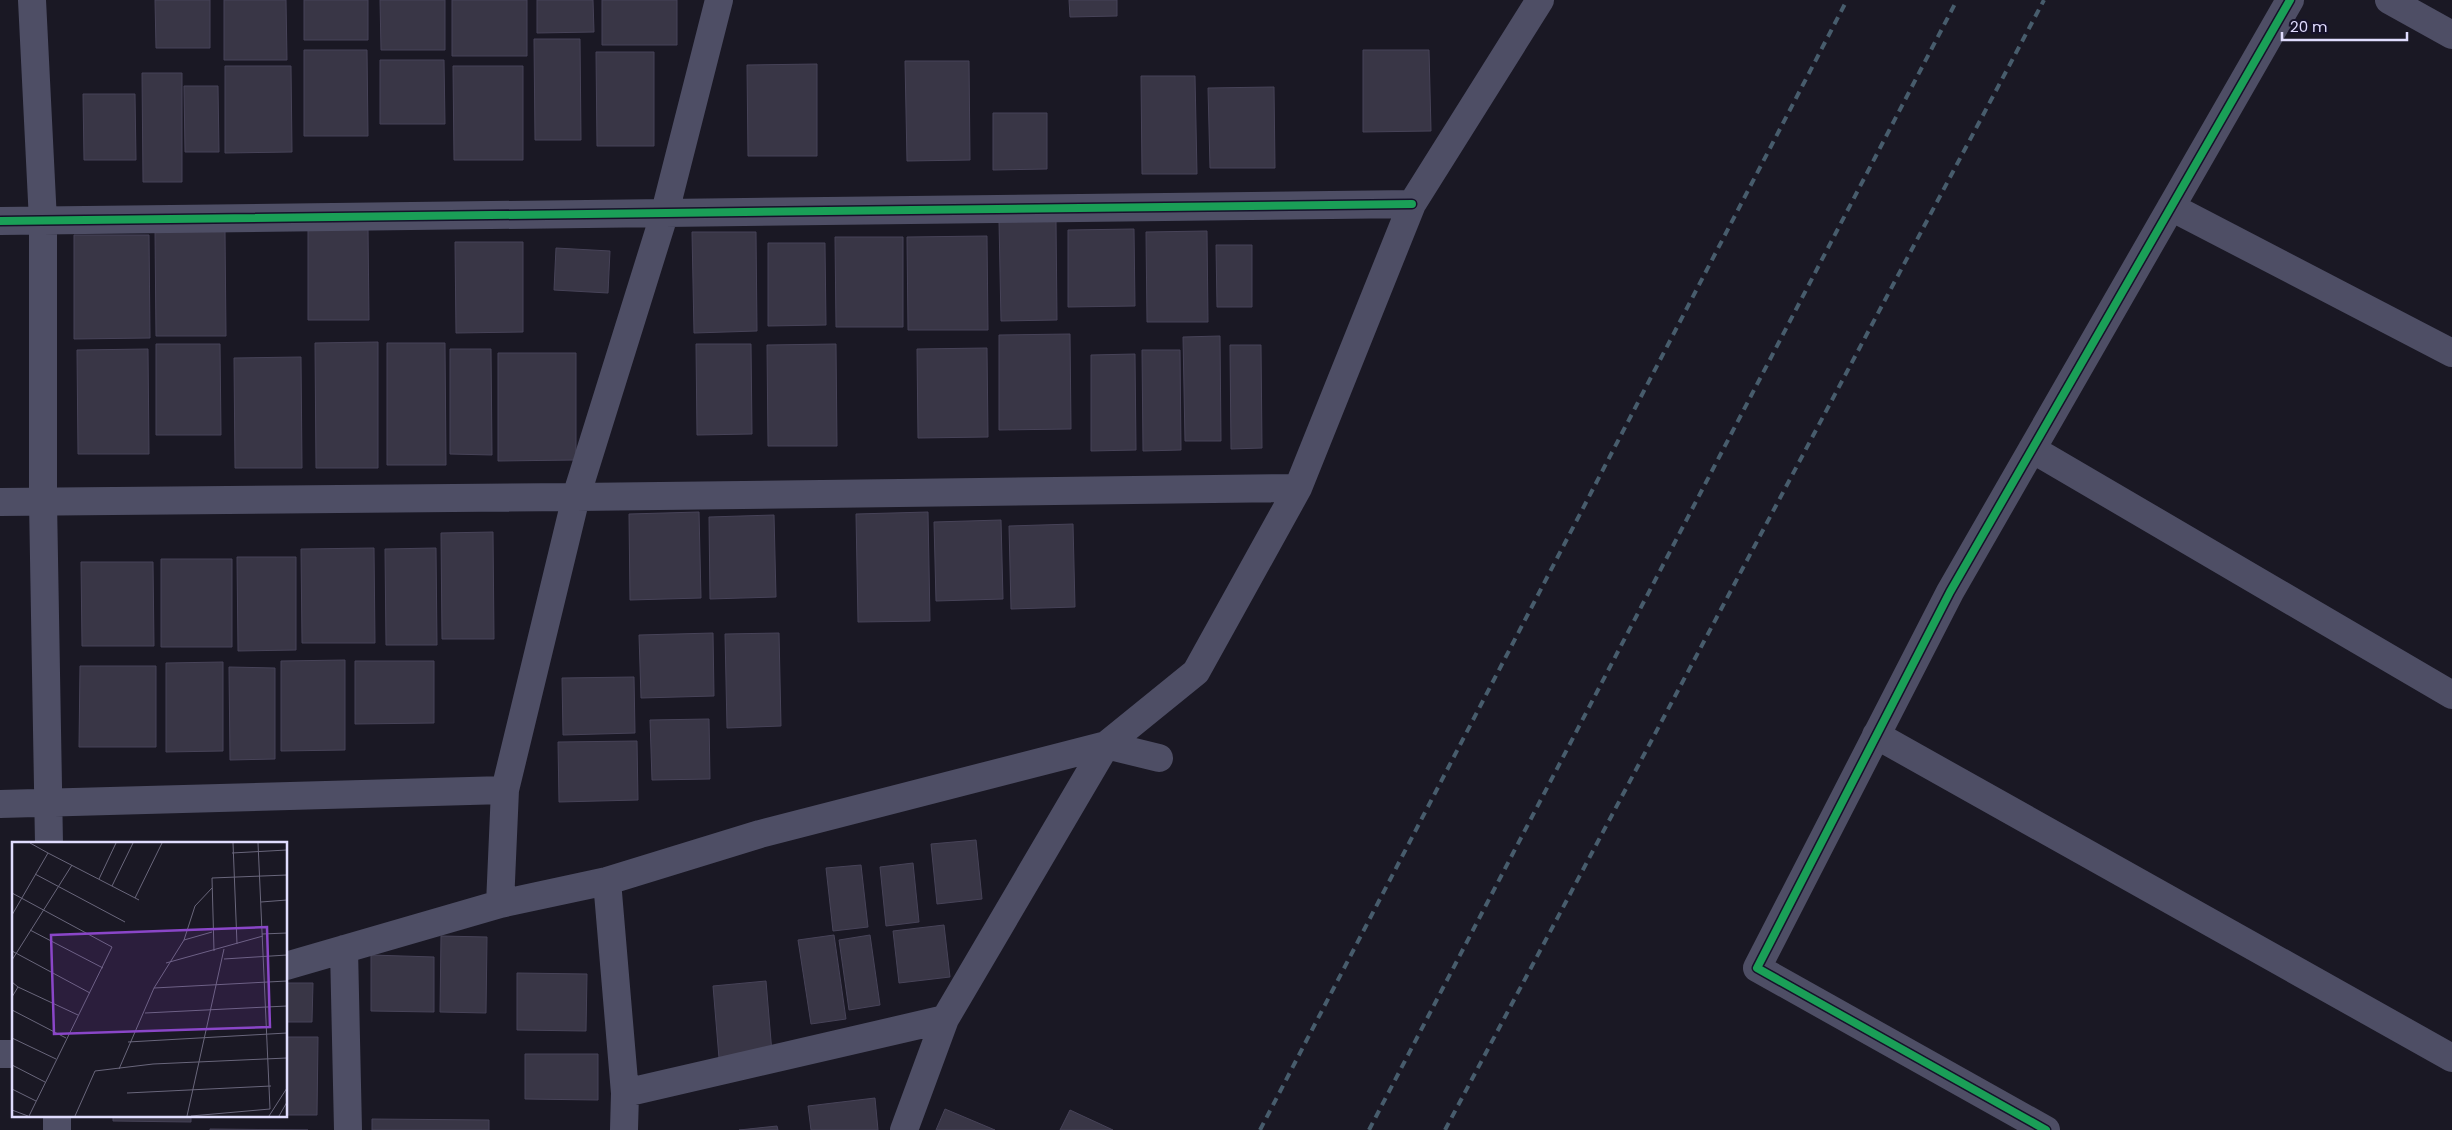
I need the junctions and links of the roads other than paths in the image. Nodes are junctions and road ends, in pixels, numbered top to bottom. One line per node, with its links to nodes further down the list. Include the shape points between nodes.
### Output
1 (32, 0): 11 (street)
2 (719, 0): 9 (street)
3 (1540, 0): 7 (street)
4 (2290, 0): 8 (street)
5 (2389, 0): 6 (street)
6 (2452, 35)
7 (1412, 204): 9 (street); 14 (street)
8 (2171, 207): 12 (street); 13 (street)
9 (666, 212): 11 (street); 15 (street)
10 (0, 221): 11 (street)
11 (43, 221): 16 (street)
12 (2452, 353)
13 (2032, 449): 18 (street); 19 (street, via 1950,592)
14 (1298, 488): 15 (street); 20 (street, via 1196,672)
15 (576, 498): 16 (street); 22 (street)
16 (43, 501): 17 (street); 23 (street)
17 (0, 502)
18 (2452, 694)
19 (1876, 735): 31 (street); 36 (street, via 1757,968)
20 (1106, 745): 21 (street); 26 (street, via 760,834); 30 (street)
21 (1159, 758)
22 (505, 790): 23 (street); 27 (street)
23 (48, 803): 24 (street); 25 (street)
24 (0, 804)
25 (49, 842)
26 (606, 881): 27 (street); 32 (street)
27 (500, 904): 28 (street)
28 (344, 949): 29 (street); 33 (street)
29 (288, 965)
30 (945, 1019): 32 (street); 35 (street)
31 (2452, 1058)
32 (625, 1093): 34 (street)
33 (348, 1130)
34 (624, 1130)
35 (904, 1130)
36 (2046, 1130)

